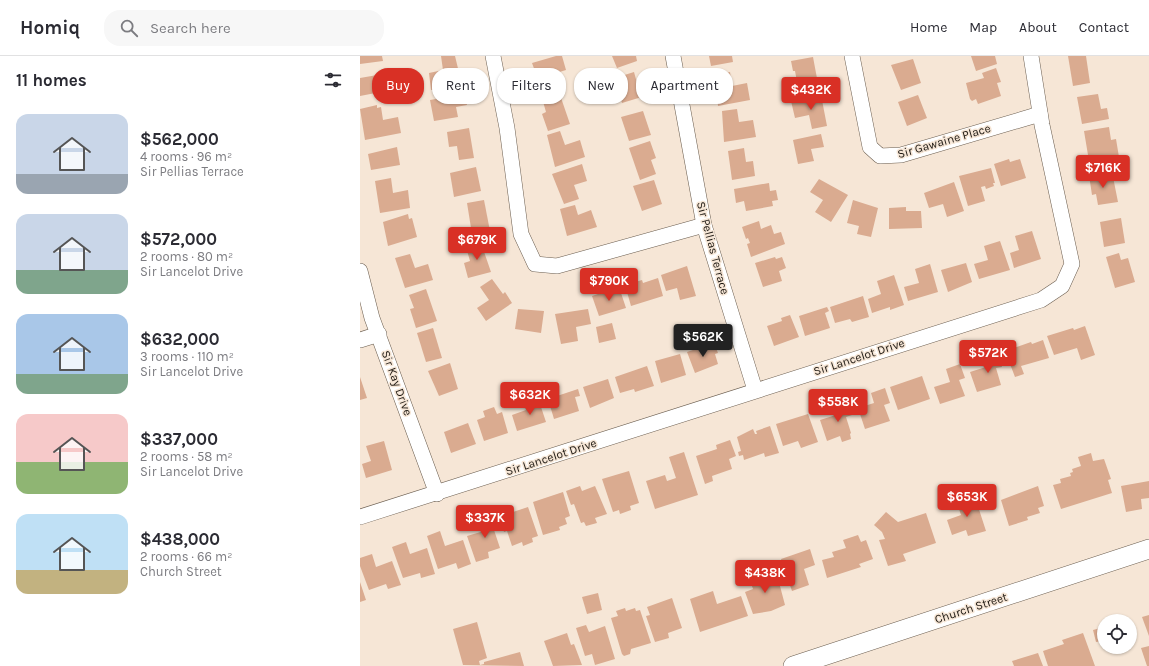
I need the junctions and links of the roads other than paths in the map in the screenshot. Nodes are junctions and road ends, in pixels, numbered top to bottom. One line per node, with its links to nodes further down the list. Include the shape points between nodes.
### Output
1 (494, 56): 6 (street, via 522,234 535,264 557,266)
2 (673, 56): 6 (street, Sir Pellias Terrace)
3 (852, 56): 5 (street, Sir Gawaine Place, via 870,147 880,156 901,155)
4 (1031, 56): 5 (street, Sir Lancelot Drive)
5 (1040, 114): 10 (street, Sir Lancelot Drive, via 1072,264 1062,286 1041,300)
6 (704, 225): 10 (street, Sir Pellias Terrace)
7 (360, 271): 8 (street, Sir Kay Drive, via 372,318)
8 (379, 334): 9 (street); 11 (street, Sir Kay Drive)
9 (360, 340)
10 (755, 390): 11 (street, Sir Lancelot Drive)
11 (437, 494): 12 (street, Sir Lancelot Drive)
12 (360, 517)
13 (1149, 549): 14 (street, Church Street)
14 (793, 666)

